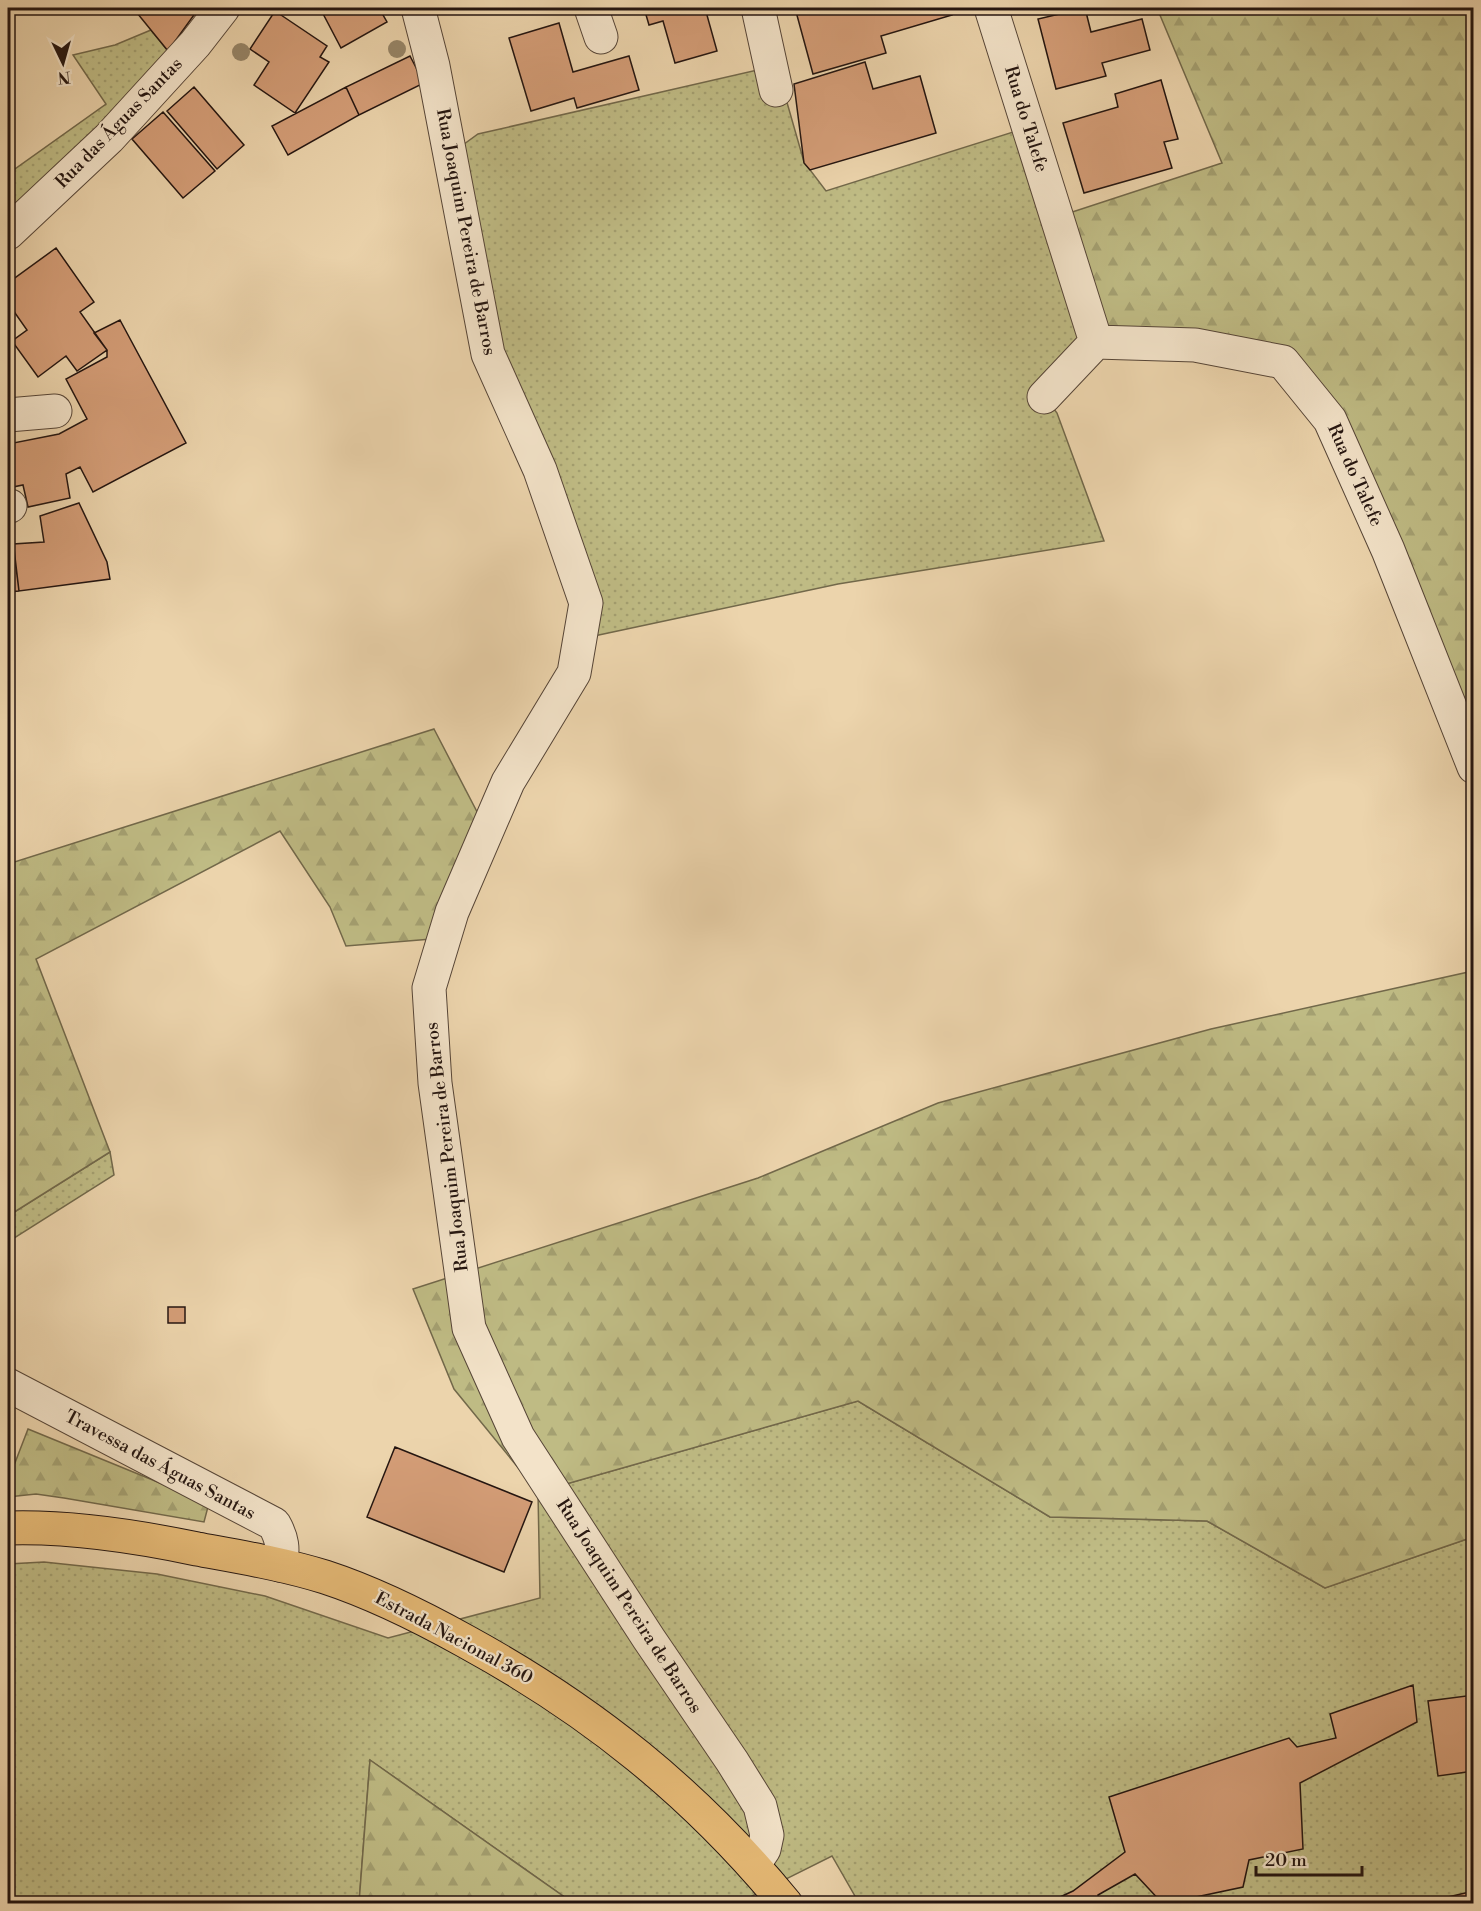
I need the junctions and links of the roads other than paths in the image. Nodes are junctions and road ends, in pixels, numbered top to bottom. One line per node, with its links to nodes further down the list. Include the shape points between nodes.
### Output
1 (223, 8): 6 (street, Rua das Águas Santas, via 109,138)
2 (418, 8): 15 (street, Rua Joaquim Pereira de Barros, via 433,66 488,354 540,470 586,603 574,672 508,782 452,912 429,988 435,1083 469,1328 518,1437 760,1806 767,1835)
3 (758, 8): 5 (street)
4 (991, 8): 7 (street, Rua do Talefe)
5 (776, 90)
6 (8, 233)
7 (1096, 342): 8 (street); 11 (street, Rua do Talefe, via 1195,345 1283,362 1330,420 1388,550)
8 (1044, 396)
9 (55, 411): 10 (street)
10 (8, 416)
11 (1473, 766)
12 (8, 1385): 14 (street, Travessa das Águas Santas, via 274,1524 282,1537)
13 (8, 1528): 14 (main road, Estrada Nacional 360, via 121,1535)
14 (280, 1565): 15 (main road, Estrada Nacional 360, via 376,1596 433,1623 540,1684 644,1759)
15 (754, 1864): 16 (main road, Estrada Nacional 360)
16 (786, 1904)

